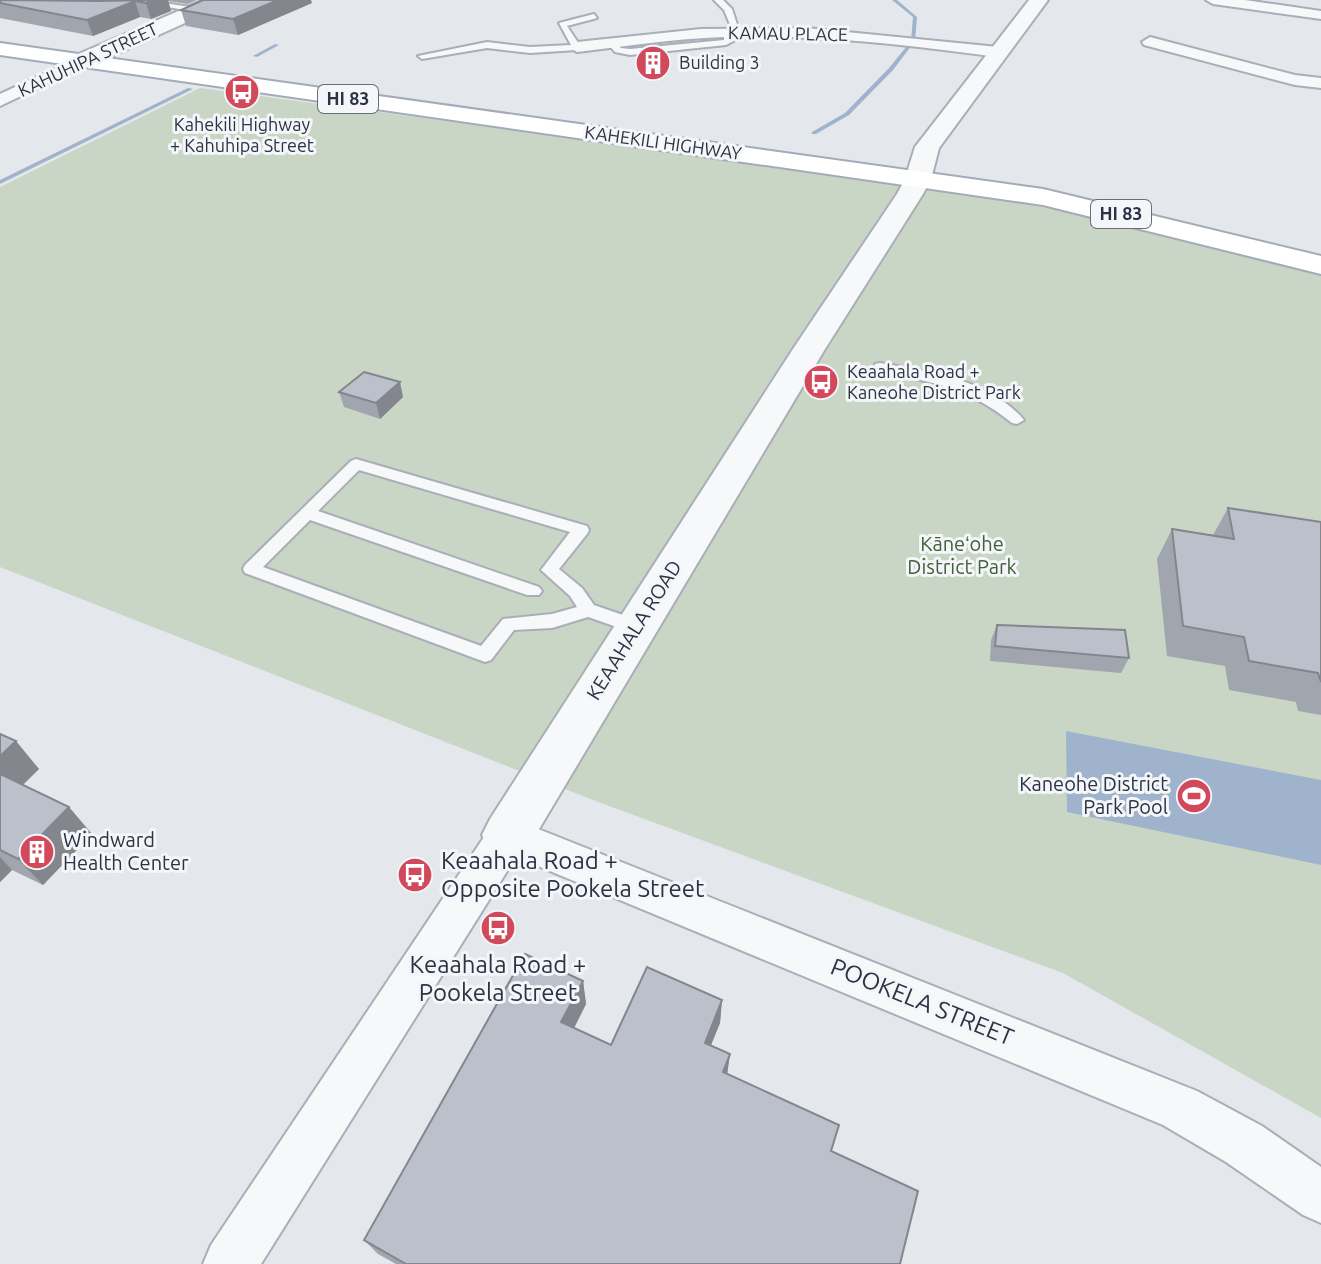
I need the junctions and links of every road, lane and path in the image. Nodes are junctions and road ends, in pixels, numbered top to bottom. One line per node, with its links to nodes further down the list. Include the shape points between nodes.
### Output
1 (220, 0): 6 (street, KAHUHIPA STREET)
2 (718, 0): 9 (lane, via 728,9)
3 (1039, 0): 15 (street, KEAAHALA ROAD)
4 (1213, 0): 7 (street)
5 (167, 5): 6 (lane)
6 (197, 10): 14 (street, KAHUHIPA STREET)
7 (1321, 15)
8 (594, 16): 12 (lane, via 562,25)
9 (733, 32): 12 (street, KAMAU PLACE); 15 (street, KAMAU PLACE, via 902,39)
10 (0, 36): 14 (main road, KAHEKILI HIGHWAY / HI 83)
11 (1150, 42): 18 (street)
12 (577, 47): 16 (lane, via 530,50 487,45)
13 (0, 49): 17 (main road, KAHEKILI HIGHWAY / HI 83)
14 (106, 50): 17 (street, KAHUHIPA STREET); 20 (main road, KAHEKILI HIGHWAY / HI 83)
15 (998, 52): 20 (street, KEAAHALA ROAD, via 927,147)
16 (422, 56)
17 (82, 61): 19 (street, KAHUHIPA STREET); 20 (main road, KAHEKILI HIGHWAY / HI 83)
18 (1321, 83)
19 (0, 101)
20 (920, 170): 21 (main road, KAHEKILI HIGHWAY / HI 83, via 1136,196); 22 (main road, KAHEKILI HIGHWAY / HI 83); 30 (street, KEAAHALA ROAD)
21 (1321, 242)
22 (1321, 265)
23 (880, 367): 24 (lane, via 977,390)
24 (1017, 420)
25 (307, 513): 26 (lane, via 356,464 581,530); 27 (lane); 29 (lane, via 251,569 485,655)
26 (549, 570): 27 (lane); 28 (lane)
27 (533, 591): 29 (lane)
28 (588, 610): 29 (lane, via 552,621); 30 (lane)
29 (509, 624)
30 (637, 627): 31 (street, KEAAHALA ROAD)
31 (508, 835): 32 (street, POOKELA STREET, via 1180,1108); 33 (street, KEAAHALA ROAD)
32 (1321, 1197)
33 (234, 1263)

